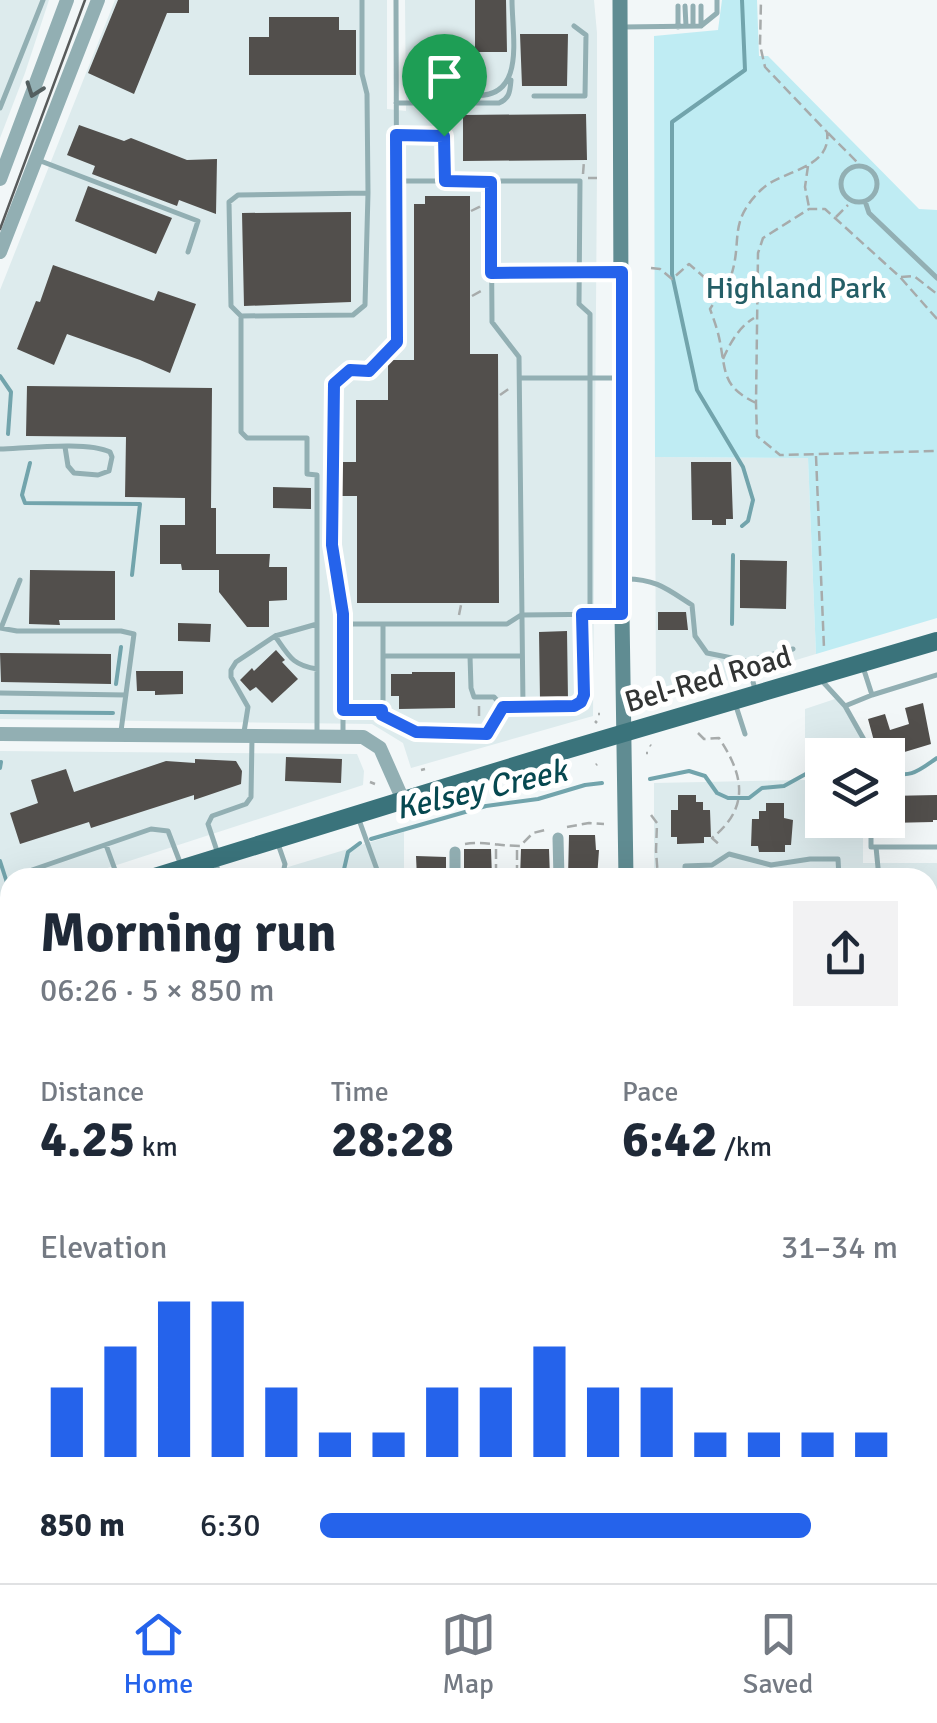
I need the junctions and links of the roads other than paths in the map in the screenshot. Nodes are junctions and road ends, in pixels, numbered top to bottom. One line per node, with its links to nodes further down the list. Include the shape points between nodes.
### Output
1 (43, 0): 18 (lane)
2 (67, 0): 21 (street, one-way to 21)
3 (98, 0): 20 (street)
4 (362, 0): 25 (lane)
5 (396, 0): 16 (lane)
6 (512, 0): 12 (lane)
7 (620, 0): 11 (main road)
8 (717, 0): 10 (lane, via 717,14)
9 (574, 26): 15 (lane, via 586,35 586,96)
10 (689, 26): 10 (lane, via 690,6); 11 (lane)
11 (620, 27): 29 (main road)
12 (511, 77): 14 (lane, via 492,94); 17 (lane, via 505,100)
13 (463, 89): 14 (lane)
14 (470, 95): 17 (lane)
15 (534, 96)
16 (396, 103): 17 (lane); 19 (lane)
17 (478, 103)
18 (0, 108)
19 (396, 135): 22 (lane); 23 (lane, via 444,136)
20 (35, 159): 27 (street); 28 (lane, via 198,221)
21 (0, 179)
22 (396, 181): 23 (lane); 45 (lane, via 397,342 369,371 350,370 334,384 332,545)
23 (445, 181): 24 (lane)
24 (491, 182): 30 (lane); 31 (lane, via 580,181)
25 (368, 193): 33 (lane, via 366,305 353,315); 33 (lane, via 238,195 229,202 231,306)
26 (865, 200): 26 (lane, via 848,198 842,188 846,171 861,166 873,172 878,182); 32 (lane, via 868,212)
27 (0, 252)
28 (188, 252)
29 (622, 272): 31 (lane); 36 (main road)
30 (491, 273): 31 (lane); 34 (lane, via 492,322 519,357)
31 (579, 274): 35 (lane, via 580,304 590,314)
32 (937, 278)
33 (241, 316): 44 (lane, via 241,432 247,438 307,438 307,474 316,475)
34 (519, 378): 35 (lane); 43 (lane)
35 (591, 378): 36 (lane); 41 (lane)
36 (622, 378): 39 (main road)
37 (66, 447): 37 (lane, via 109,450 109,471 74,473); 38 (lane)
38 (0, 448)
39 (622, 579): 42 (main road); 54 (lane, via 661,584 692,605 694,636 707,653)
40 (20, 580): 47 (lane)
41 (586, 614): 42 (lane); 43 (lane); 64 (lane, via 581,702)
42 (622, 614): 69 (main road)
43 (521, 615): 46 (lane, via 507,624); 53 (lane)
44 (316, 624): 48 (lane); 56 (lane)
45 (344, 624): 46 (lane); 67 (lane)
46 (383, 624): 51 (lane)
47 (0, 629): 61 (lane, via 134,634)
48 (275, 636): 56 (lane, via 293,661); 73 (lane, via 231,670 248,707)
49 (937, 641): 55 (main road, Bel-Red Road)
50 (794, 649): 54 (lane)
51 (383, 656): 52 (lane); 68 (lane)
52 (470, 656): 53 (lane); 66 (lane, via 474,697 494,697)
53 (522, 656): 64 (lane)
54 (747, 661): 60 (lane)
55 (861, 663): 57 (main road, Bel-Red Road); 62 (lane)
56 (316, 669): 74 (lane)
57 (817, 676): 60 (main road, Bel-Red Road); 65 (lane)
58 (937, 676): 62 (lane)
59 (0, 693): 61 (lane)
60 (756, 694): 63 (main road, Bel-Red Road)
61 (126, 695): 71 (lane)
62 (872, 695): 65 (lane)
63 (734, 700): 69 (main road, Bel-Red Road); 72 (lane)
64 (522, 706): 66 (lane)
65 (846, 706): 76 (lane)
66 (503, 707): 68 (lane, via 487,734 416,732)
67 (343, 710): 68 (lane); 75 (lane)
68 (382, 710)
69 (624, 732): 77 (main road, Bel-Red Road); 97 (main road)
70 (0, 734): 71 (street)
71 (120, 734): 73 (street)
72 (745, 734)
73 (248, 735): 74 (street); 88 (lane, via 251,798 212,816)
74 (316, 736): 75 (street)
75 (343, 736): 77 (street, via 380,748)
76 (863, 738)
77 (403, 800): 78 (main road, Bel-Red Road)
78 (356, 814): 79 (main road, Bel-Red Road); 94 (lane)
79 (276, 838): 88 (main road, Bel-Red Road); 93 (lane)
80 (558, 838): 96 (street)
81 (871, 838): 84 (lane)
82 (106, 845): 89 (lane); 90 (lane); 91 (lane, via 168,830)
83 (722, 847): 87 (lane)
84 (876, 847): 85 (lane); 100 (lane)
85 (937, 847)
86 (457, 850): 95 (street)
87 (729, 854): 98 (lane, via 712,865); 99 (lane, via 771,865 838,859)
88 (216, 857): 91 (main road, Bel-Red Road); 92 (lane)
89 (38, 868)
90 (114, 868)
91 (182, 868)
92 (218, 868)
93 (283, 868)
94 (376, 868)
95 (455, 868)
96 (558, 868)
97 (626, 868)
98 (685, 868)
99 (838, 868)
100 (879, 868)

